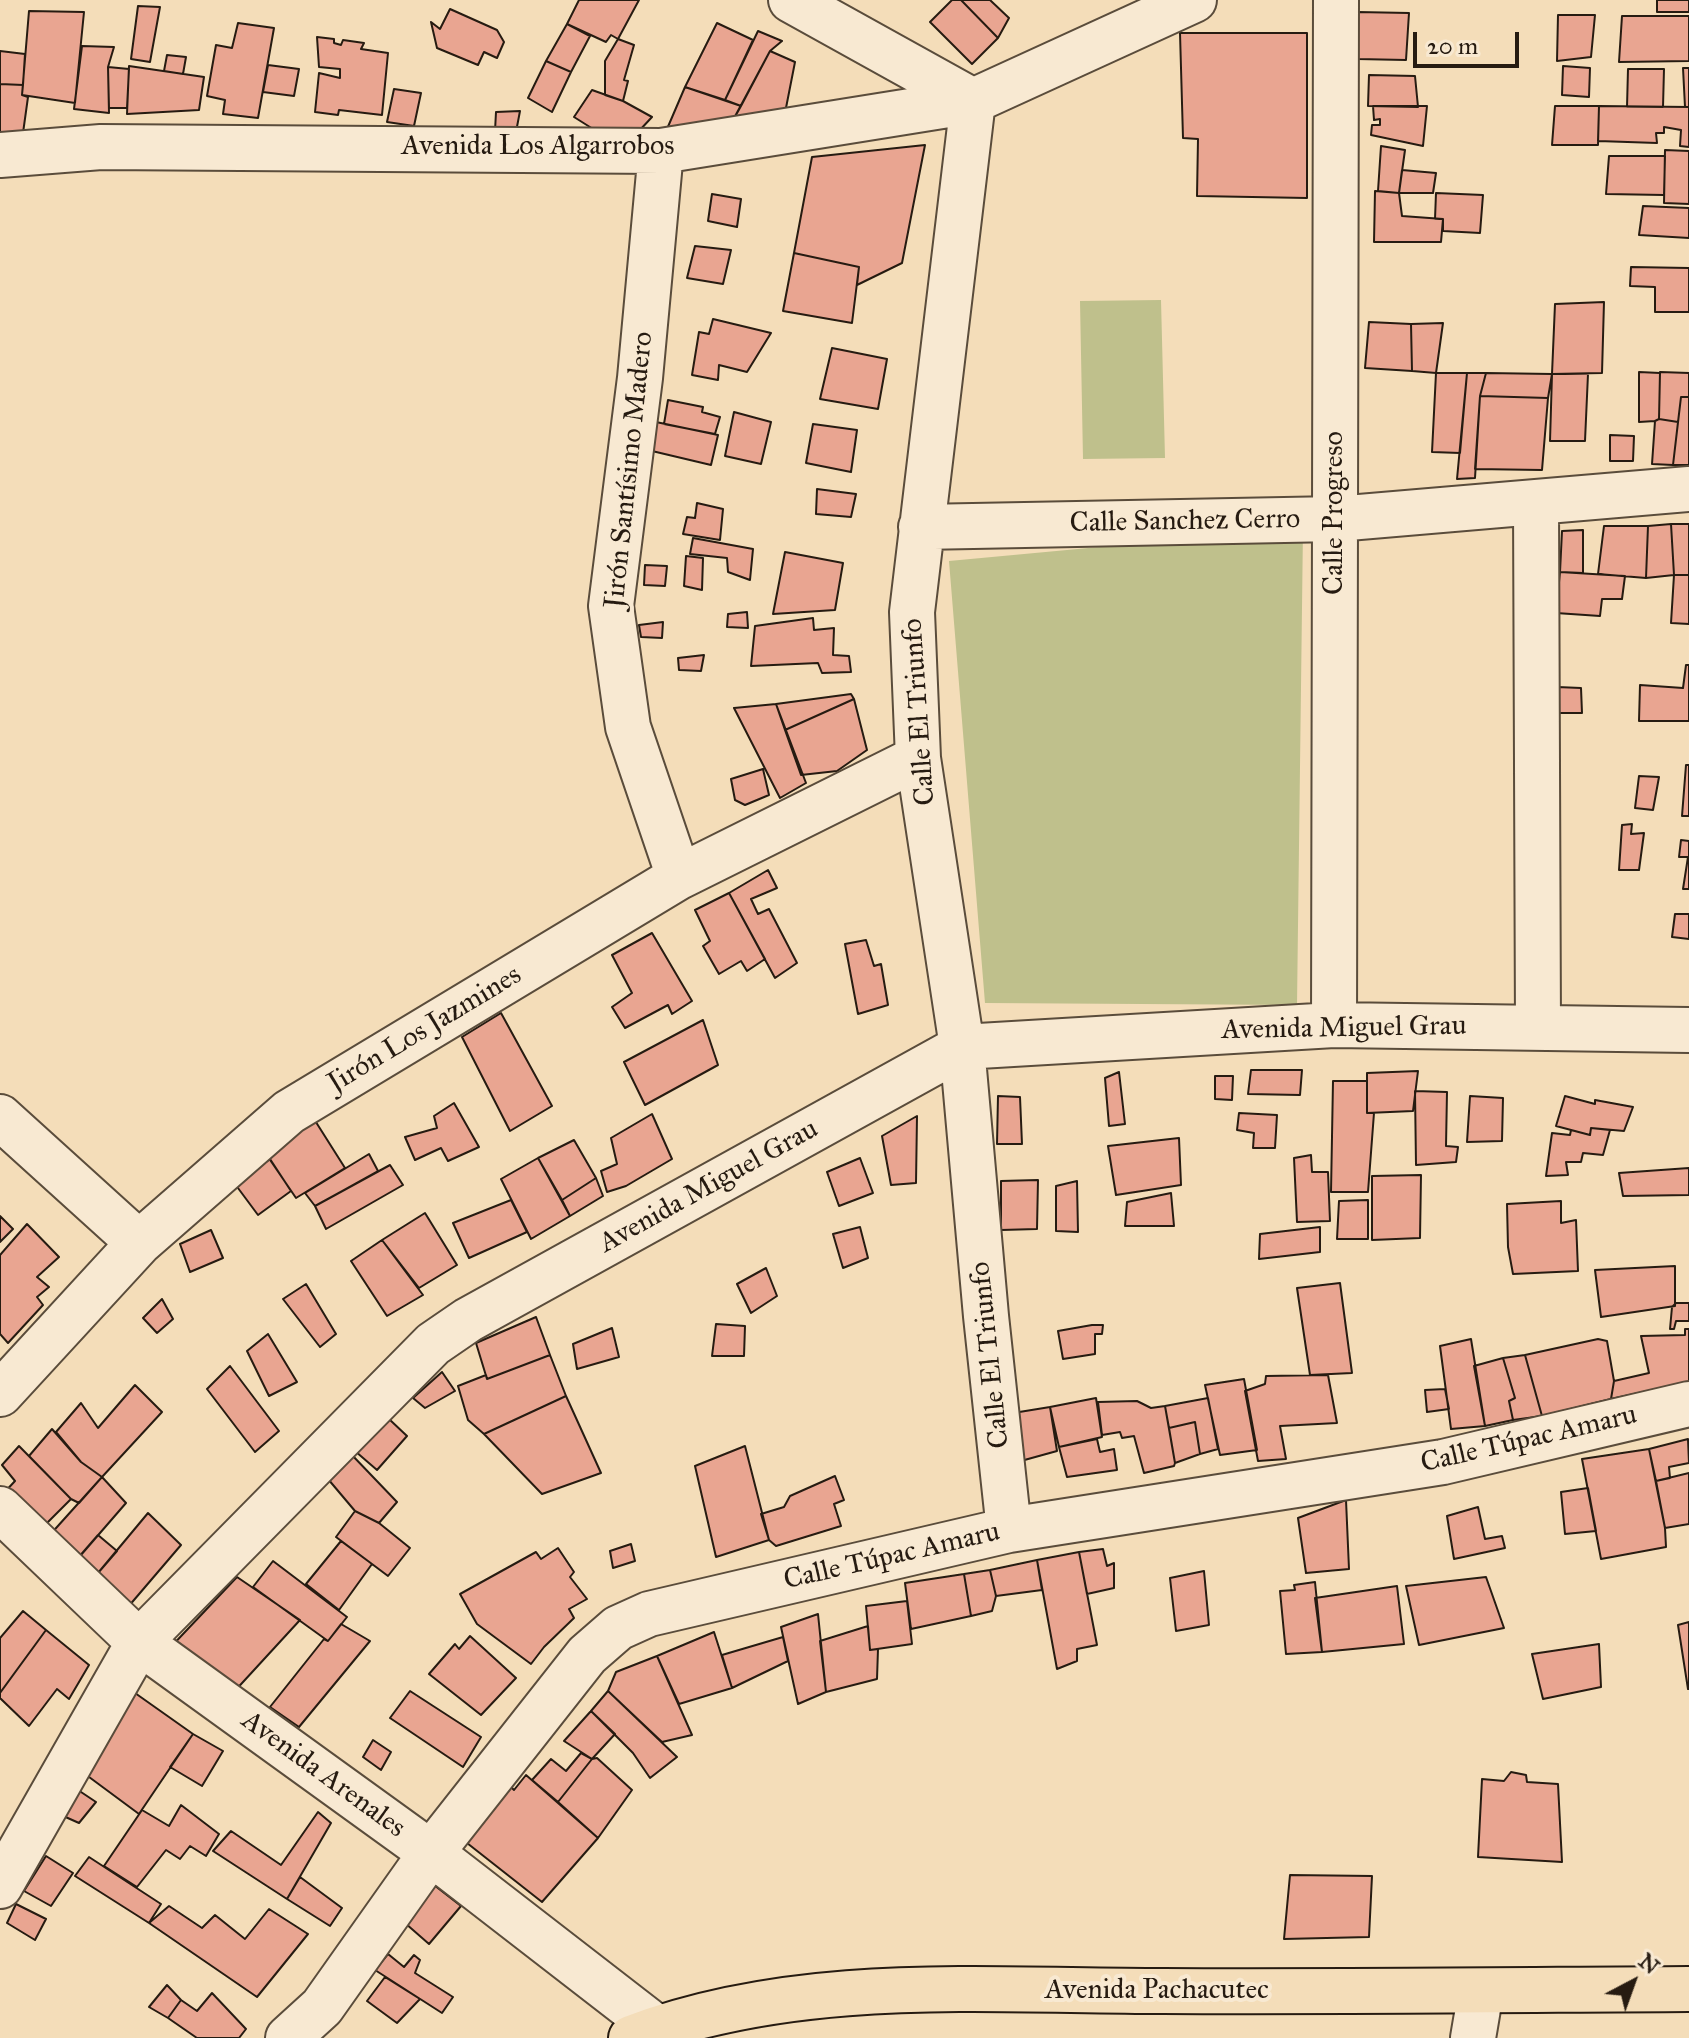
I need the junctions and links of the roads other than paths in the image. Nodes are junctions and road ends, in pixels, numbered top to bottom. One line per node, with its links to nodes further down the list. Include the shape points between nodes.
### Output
1 (791, 0): 4 (street)
2 (1194, 0): 4 (street, Avenida Los Algarrobos)
3 (1336, 0): 9 (street, Calle Progreso)
4 (973, 101): 5 (street, Avenida Los Algarrobos); 10 (street, Calle El Triunfo)
5 (661, 151): 6 (street, Avenida Los Algarrobos, via 101,147); 12 (street, Jirón Santísimo Madero, via 611,606 628,727)
6 (0, 155)
7 (1689, 489): 8 (street, Calle Sanchez Cerro)
8 (1536, 503): 9 (street, Calle Sanchez Cerro); 14 (street)
9 (1336, 519): 10 (street, Calle Sanchez Cerro); 13 (street, Calle Progreso)
10 (921, 527): 11 (street, Calle El Triunfo, via 912,612)
11 (918, 758): 12 (street, Jirón Los Jazmines); 16 (street, Calle El Triunfo)
12 (679, 877): 18 (street, Jirón Los Jazmines, via 289,1112)
13 (1334, 1025): 14 (street, Avenida Miguel Grau); 16 (street, Avenida Miguel Grau)
14 (1538, 1028): 15 (street, Avenida Miguel Grau)
15 (1689, 1030)
16 (962, 1047): 22 (street, Calle El Triunfo); 23 (street, Avenida Miguel Grau, via 433,1344)
17 (0, 1117): 18 (street)
18 (139, 1243): 19 (street, Jirón Los Jazmines)
19 (0, 1394)
20 (1689, 1404): 22 (street, Calle Túpac Amaru, via 1443,1462)
21 (0, 1509): 23 (street, Avenida Arenales)
22 (1009, 1530): 24 (street, Calle Túpac Amaru, via 649,1614 618,1628 587,1655)
23 (139, 1642): 24 (street, Avenida Arenales); 25 (street, Avenida Miguel Grau)
24 (431, 1853): 28 (street, Avenida Arenales); 29 (street, Calle Túpac Amaru, via 322,2007)
25 (0, 1886)
26 (1689, 1989): 27 (main road, Avenida Pachacutec)
27 (1481, 1991): 28 (main road, Avenida Pachacutec, via 907,1991 765,2001); 30 (street)
28 (644, 2033)
29 (288, 2038)
30 (1473, 2038)

